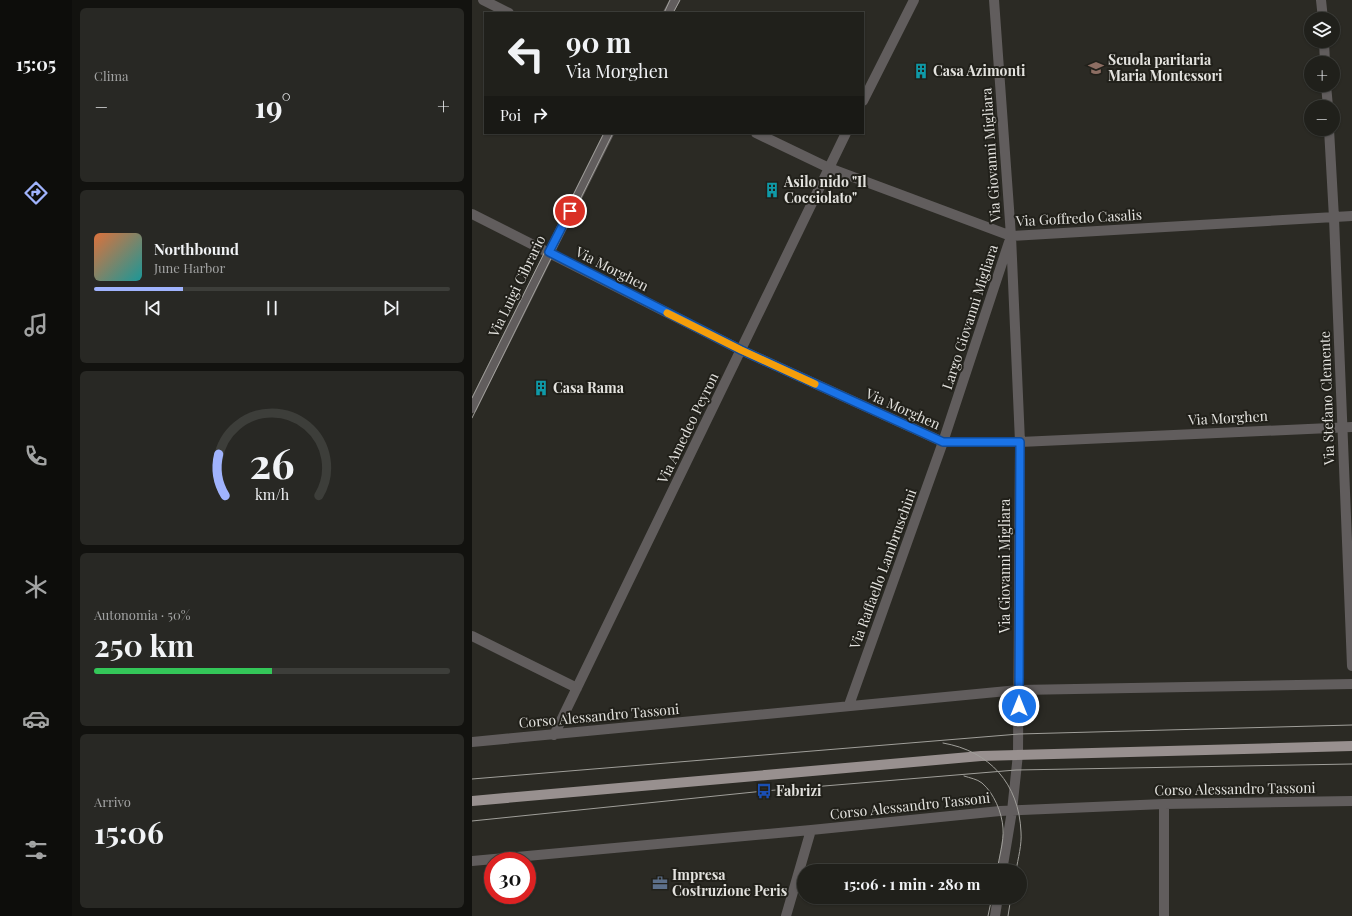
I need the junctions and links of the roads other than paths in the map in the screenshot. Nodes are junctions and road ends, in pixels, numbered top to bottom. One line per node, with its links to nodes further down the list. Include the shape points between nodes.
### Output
1 (483, 0): 6 (street)
2 (674, 0): 7 (street)
3 (914, 0): 9 (street)
4 (994, 0): 18 (street, Via Giovanni Migliara)
5 (1322, 0): 8 (street)
6 (507, 12)
7 (668, 12)
8 (1323, 12)
9 (864, 99)
10 (608, 134): 19 (street, Via Luigi Cibrario)
11 (758, 134): 14 (street, Via Goffredo Casalis)
12 (846, 134): 14 (street, Via Amedeo Peyron)
13 (1329, 136): 17 (street, Via Stefano Clemente)
14 (829, 168): 18 (street, Via Goffredo Casalis); 20 (street, Via Amedeo Peyron)
15 (472, 214): 19 (street, Via Morghen)
16 (1352, 216): 17 (street, Via Goffredo Casalis)
17 (1334, 218): 18 (street, Via Goffredo Casalis); 22 (street, Via Stefano Clemente)
18 (1011, 236): 23 (street, Largo Giovanni Migliara); 24 (street, Largo Giovanni Migliara)
19 (549, 252): 20 (street, Via Morghen); 21 (street, Via Luigi Cibrario)
20 (741, 350): 23 (street, Via Morghen); 28 (street, Via Amedeo Peyron)
21 (472, 408)
22 (1347, 427): 24 (street, Via Morghen); 26 (street, Via Stefano Clemente)
23 (943, 442): 24 (street, Via Morghen); 30 (street, Via Raffaello Lambruschini)
24 (1020, 442): 29 (street, Via Giovanni Migliara)
25 (472, 636): 28 (street)
26 (1352, 666)
27 (1352, 684): 29 (street, Corso Alessandro Tassoni)
28 (577, 688): 31 (street, Via Amedeo Peyron)
29 (1019, 690): 30 (street, Corso Alessandro Tassoni); 34 (street, Via Giovanni Migliara)
30 (849, 705): 31 (street, Corso Alessandro Tassoni)
31 (554, 734): 32 (street, Corso Alessandro Tassoni)
32 (472, 742)
33 (1352, 746): 34 (main road)
34 (1018, 754): 35 (main road); 38 (street, Via Giovanni Migliara)
35 (472, 801)
36 (1352, 801): 37 (street, Corso Alessandro Tassoni)
37 (1164, 804): 38 (street, Corso Alessandro Tassoni); 45 (street)
38 (1012, 811): 39 (street, Corso Alessandro Tassoni); 41 (street, Via Giovanni Migliara)
39 (811, 830): 40 (street, Corso Alessandro Tassoni); 43 (street)
40 (472, 861)
41 (1003, 864)
42 (997, 904): 44 (street)
43 (786, 916)
44 (995, 916)
45 (1164, 916)

